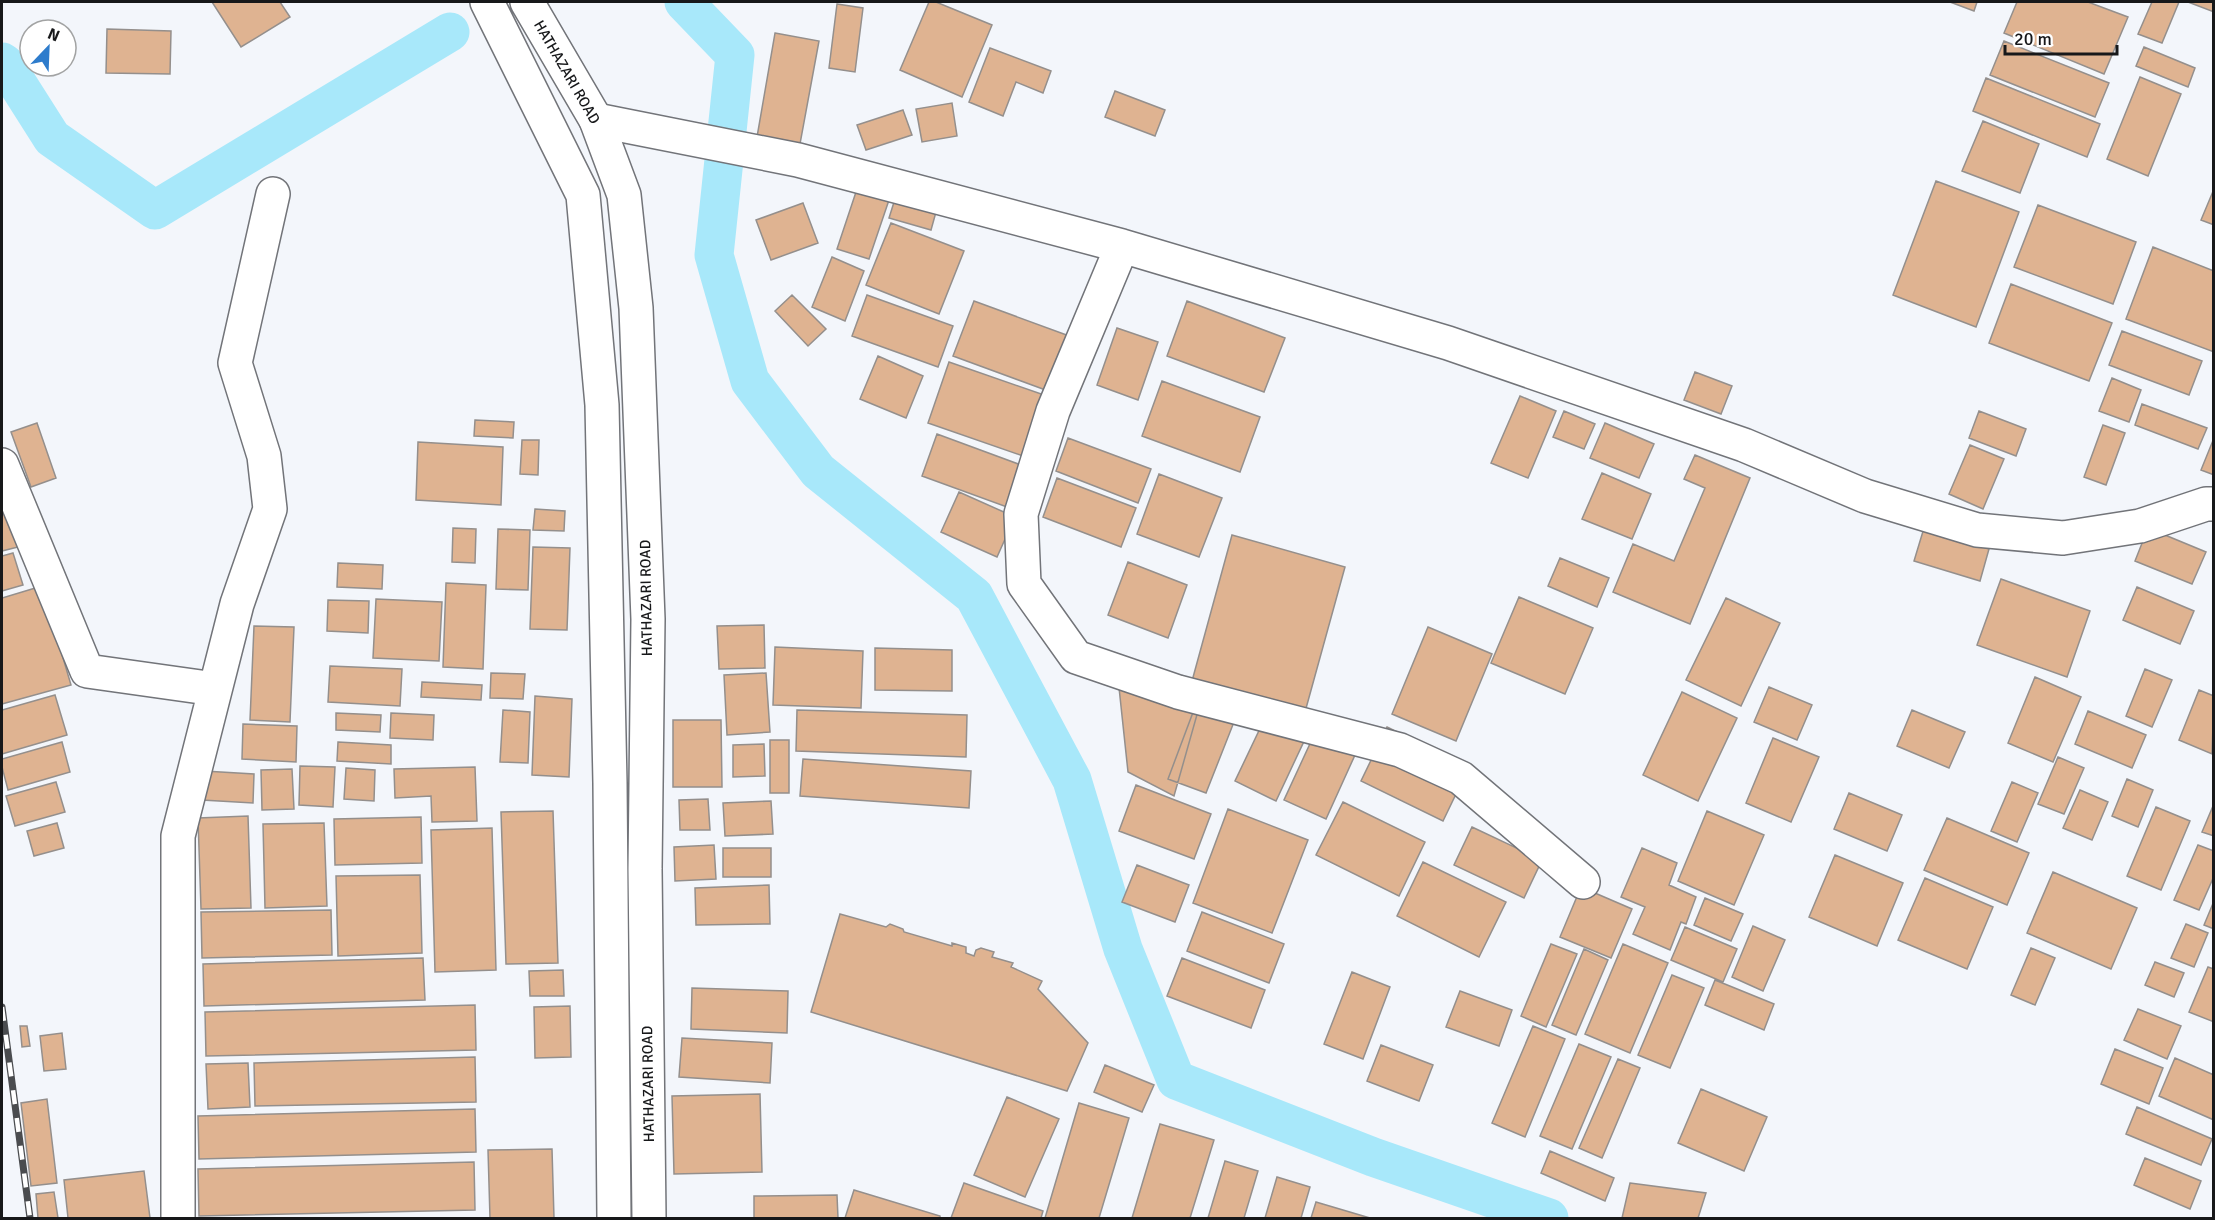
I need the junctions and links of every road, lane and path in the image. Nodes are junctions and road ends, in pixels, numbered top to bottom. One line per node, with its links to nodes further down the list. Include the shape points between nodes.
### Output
1 (487, 2): 11 (main road, via 583,195 602,405)
2 (526, 2): 3 (main road, HATHAZARI ROAD)
3 (596, 120): 5 (main road, via 798,160); 12 (main road, HATHAZARI ROAD, via 624,195 636,308 648,620 645,869)
4 (273, 194): 8 (main road, via 236,363 264,456 270,509 237,604)
5 (1122, 246): 7 (main road, via 1448,343 1744,445 1865,496 1977,530 2063,538 2140,526); 9 (main road, via 1053,411 1021,514 1024,584 1076,657 1178,692 1400,750 1461,778)
6 (2, 465): 8 (main road, via 87,671)
7 (2214, 504)
8 (215, 689): 10 (main road, via 178,836)
9 (1583, 882)
10 (178, 1218)
11 (614, 1218)
12 (649, 1218)

